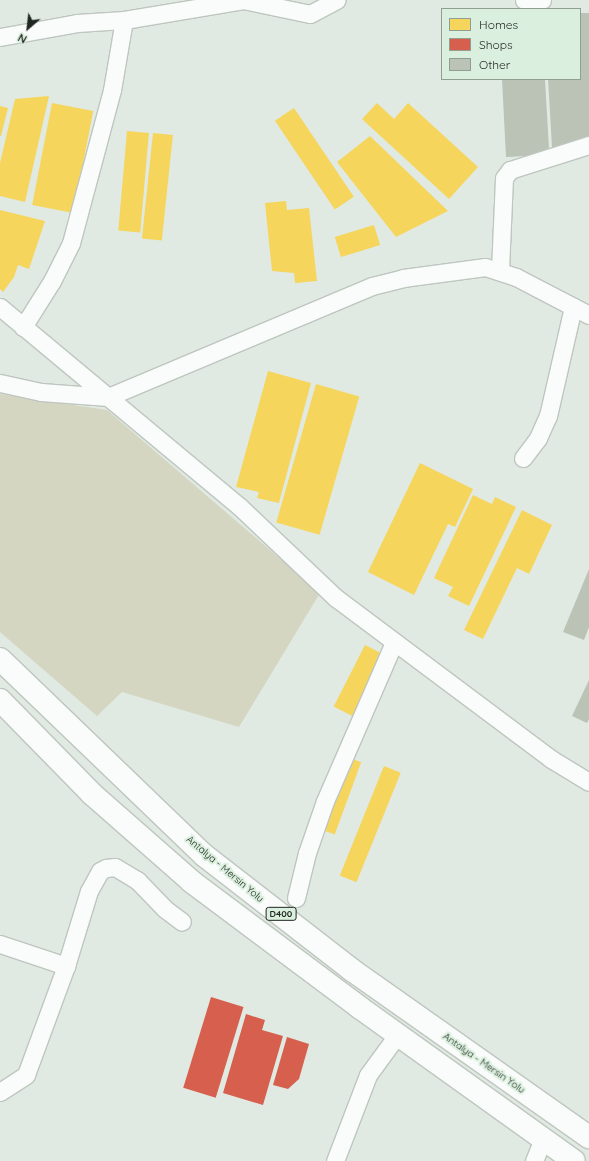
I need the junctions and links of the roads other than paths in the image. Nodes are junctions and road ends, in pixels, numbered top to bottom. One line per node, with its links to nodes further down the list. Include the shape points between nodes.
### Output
1 (336, 0): 4 (street, via 310,14 243,0)
2 (524, 0): 3 (street)
3 (542, 0)
4 (124, 20): 5 (street, via 77,23); 11 (street, via 112,90 71,243 52,281)
5 (0, 36)
6 (589, 145): 7 (street, via 510,170 504,178)
7 (500, 270): 9 (street); 13 (street, via 477,268 403,278 372,286)
8 (0, 307): 11 (street)
9 (573, 307): 10 (street); 14 (street, via 550,411 538,438)
10 (589, 315)
11 (23, 327): 13 (street)
12 (0, 383): 13 (street, via 41,392)
13 (108, 397): 15 (street, via 240,507 336,598)
14 (522, 458)
15 (394, 642): 18 (street, via 551,759); 19 (street, via 325,801 307,853)
16 (0, 659): 25 (highway, Antalya - Mersin Yolu / D400, via 206,856 352,970)
17 (0, 700): 23 (highway, D400, via 92,794 192,882)
18 (589, 782)
19 (296, 898)
20 (182, 922): 22 (street, via 165,909 137,880 115,867 106,868 100,871 89,891)
21 (0, 944): 22 (street)
22 (66, 966): 24 (street, via 26,1075)
23 (398, 1034): 26 (highway, D400); 27 (street, via 368,1075)
24 (0, 1092)
25 (589, 1137)
26 (543, 1139): 28 (street); 29 (highway, D400)
27 (335, 1161)
28 (534, 1161)
29 (574, 1161)

